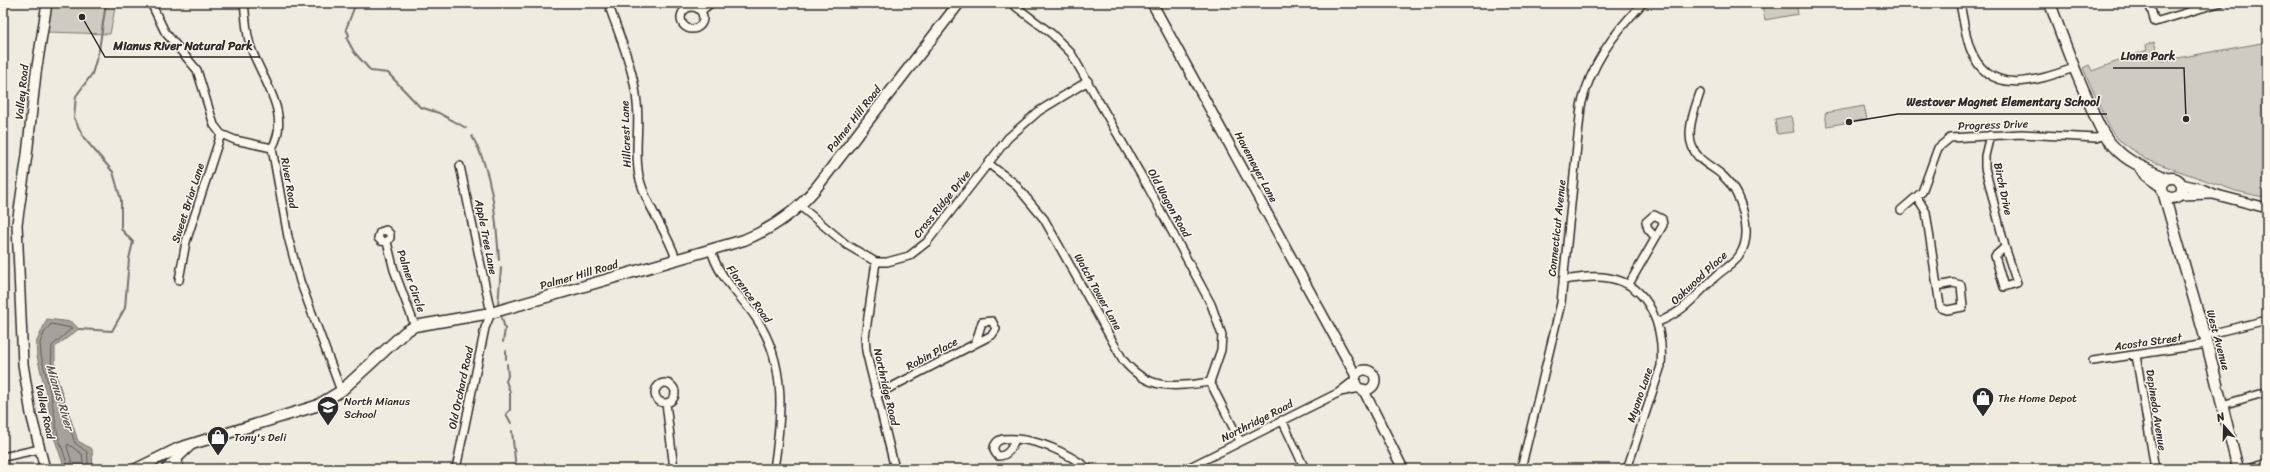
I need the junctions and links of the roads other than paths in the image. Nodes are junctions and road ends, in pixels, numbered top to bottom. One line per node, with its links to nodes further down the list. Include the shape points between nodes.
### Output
1 (47, 3): 66 (street, Valley Road, via 17,224 23,364)
2 (151, 3): 18 (street, via 165,32 197,70 210,116)
3 (244, 3): 21 (street, via 250,47 273,95 277,110 279,130)
4 (608, 3): 37 (street, Hillcrest Lane, via 628,61 636,95 639,176 650,208 667,234)
5 (712, 3): 14 (street)
6 (959, 3): 29 (main road, Palmer Hill Road)
7 (1011, 3): 16 (street, Old Wagon Road, via 1062,43)
8 (1152, 3): 49 (street, Havemeyer Lane)
9 (1642, 3): 40 (street, Connecticut Avenue, via 1609,41 1592,69 1586,85 1581,106)
10 (1960, 3): 15 (street, via 1970,48 1979,66 1993,77 2006,82 2021,82 2046,78)
11 (2050, 3): 15 (main road)
12 (2149, 3): 13 (street, via 2155,22)
13 (2219, 3)
14 (701, 12)
15 (2074, 68): 20 (main road)
16 (1088, 81): 22 (street, Cross Ridge Drive, via 1039,111 1021,126 1008,138); 53 (street, Old Wagon Road, via 1217,318 1222,335 1221,350)
17 (1700, 93): 45 (street, Oakwood Place, via 1694,110 1691,145 1699,159 1721,174 1731,185 1741,203 1745,241 1736,260 1682,310)
18 (221, 134): 21 (street, River Road, via 235,140); 39 (street, Sweet Briar Lane, via 186,242)
19 (1990, 135): 20 (street, Progress Drive, via 2096,138); 28 (street, Progress Drive, via 1954,137 1941,144 1926,187); 35 (street, Birch Drive, via 1985,168)
20 (2105, 135): 25 (main road, via 2116,150)
21 (272, 148): 56 (street, River Road, via 288,238 300,281)
22 (989, 164): 38 (street, Cross Ridge Drive, via 918,251 898,260); 53 (street, Watch Tower Lane, via 1014,184 1044,218 1122,360 1131,370 1153,384 1168,386)
23 (460, 166): 43 (street, Apple Tree Lane)
24 (2181, 184): 25 (main road, via 2174,178); 26 (street); 27 (main road, West Avenue)
25 (2165, 187): 27 (main road, via 2170,198); 32 (main road, West Avenue)
26 (2213, 194): 27 (street); 30 (street)
27 (2178, 196): 32 (main road, West Avenue)
28 (1917, 197): 31 (street, Progress Drive); 42 (street, via 1926,212)
29 (800, 206): 36 (main road, Palmer Hill Road, via 763,232); 38 (street, via 847,245)
30 (2267, 208)
31 (1901, 210)
32 (2172, 218): 47 (main road, West Avenue)
33 (1655, 237): 41 (street)
34 (387, 242): 46 (street, Palmer Circle, via 394,270)
35 (2006, 247): 35 (street, Birch Drive, via 1995,256 2004,287 2016,283)
36 (711, 249): 37 (main road, Palmer Hill Road); 77 (street, Florence Road, via 722,277 755,317 775,363 781,399 781,425)
37 (676, 260): 43 (main road, Palmer Hill Road)
38 (876, 262): 58 (street, Northridge Road, via 865,337)
39 (179, 280)
40 (1563, 280): 41 (street, Myano Lane, via 1608,278); 84 (street, Connecticut Avenue, via 1561,303)
41 (1629, 284): 45 (street, Myano Lane, via 1648,303)
42 (1937, 286): 42 (street, via 1941,308 1947,310 1963,307 1961,285 1953,283)
43 (491, 313): 46 (main road, Palmer Hill Road); 75 (street, Old Orchard Road, via 485,328)
44 (2267, 320): 47 (street, Acosta Street)
45 (1658, 322): 85 (street, Myano Lane, via 1661,366)
46 (415, 326): 56 (main road, Palmer Hill Road, via 405,332)
47 (2206, 340): 50 (street, Acosta Street); 60 (main road, West Avenue)
48 (976, 342): 58 (street, Robin Place)
49 (1338, 343): 52 (street, Havemeyer Lane); 54 (street, Havemeyer Lane)
50 (2136, 355): 51 (street, Acosta Street); 86 (street, Depinedo Avenue)
51 (2093, 361)
52 (1366, 370): 54 (street, via 1359,372); 55 (street, via 1374,375)
53 (1210, 382): 64 (street)
54 (1359, 383): 55 (street, via 1369,389); 61 (street, Northridge Road); 62 (street, Havemeyer Lane)
55 (1374, 384): 62 (street, Havemeyer Lane, via 1373,393)
56 (341, 392): 65 (main road, Palmer Hill Road, via 302,411)
57 (2267, 392): 60 (street)
58 (876, 396): 78 (street, Northridge Road)
59 (666, 403): 76 (street)
60 (2222, 405): 87 (main road, West Avenue)
61 (1282, 420): 64 (street, Northridge Road); 82 (street)
62 (1379, 422): 83 (street, Havemeyer Lane)
63 (1015, 439): 79 (street, via 1041,442)
64 (1240, 441): 69 (street, Northridge Road)
65 (191, 445): 68 (street); 72 (main road, Palmer Hill Road)
66 (40, 449): 67 (street); 71 (street, Valley Road)
67 (3, 457)
68 (178, 458): 73 (street); 74 (street)
69 (1201, 462): 80 (street, Northridge Road); 81 (street)
70 (2267, 464): 88 (street)
71 (45, 469)
72 (136, 469)
73 (166, 469)
74 (179, 469)
75 (456, 469)
76 (674, 469)
77 (774, 469)
78 (895, 469)
79 (1089, 469)
80 (1186, 469)
81 (1204, 469)
82 (1305, 469)
83 (1403, 469)
84 (1520, 469)
85 (1627, 469)
86 (2155, 469)
87 (2238, 469)
88 (2247, 469)

